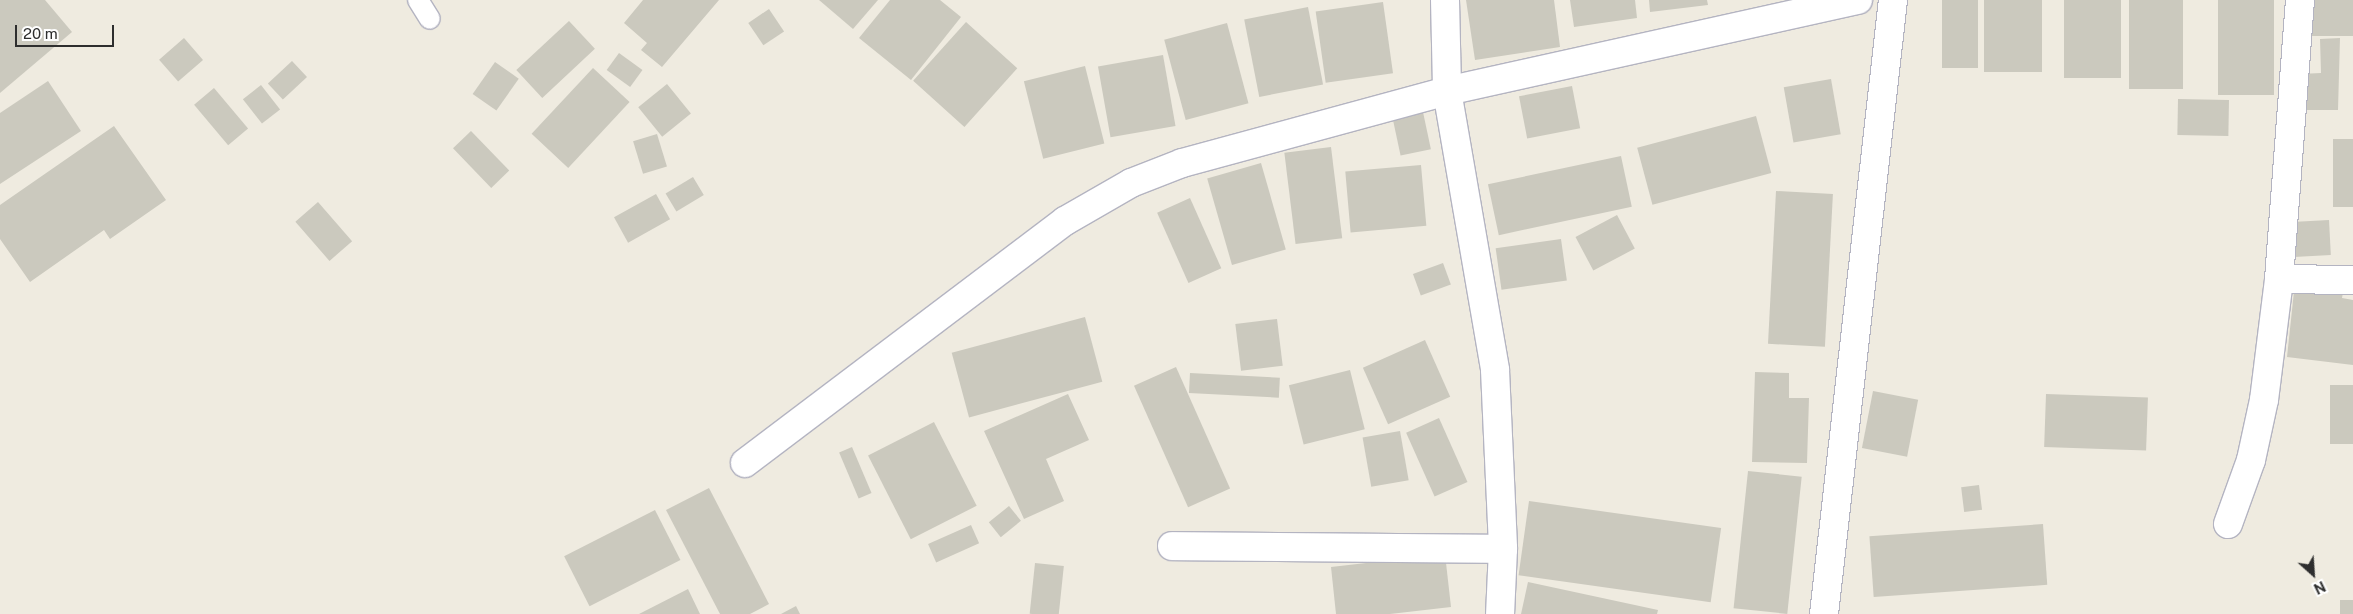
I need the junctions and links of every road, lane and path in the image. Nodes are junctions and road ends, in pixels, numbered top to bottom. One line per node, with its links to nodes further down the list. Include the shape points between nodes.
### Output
1 (418, 0): 6 (lane)
2 (1445, 0): 7 (street)
3 (1858, 0): 7 (street)
4 (1893, 0): 15 (street)
5 (2300, 0): 8 (street)
6 (430, 19)
7 (1446, 90): 10 (street, via 1182,163 1131,183 1065,221); 13 (street, via 1495,370)
8 (2279, 279): 9 (street); 11 (street, via 2262,409 2251,460)
9 (2353, 280)
10 (745, 463)
11 (2228, 524)
12 (1172, 546): 13 (street)
13 (1503, 549): 14 (street)
14 (1500, 614)
15 (1824, 614)

